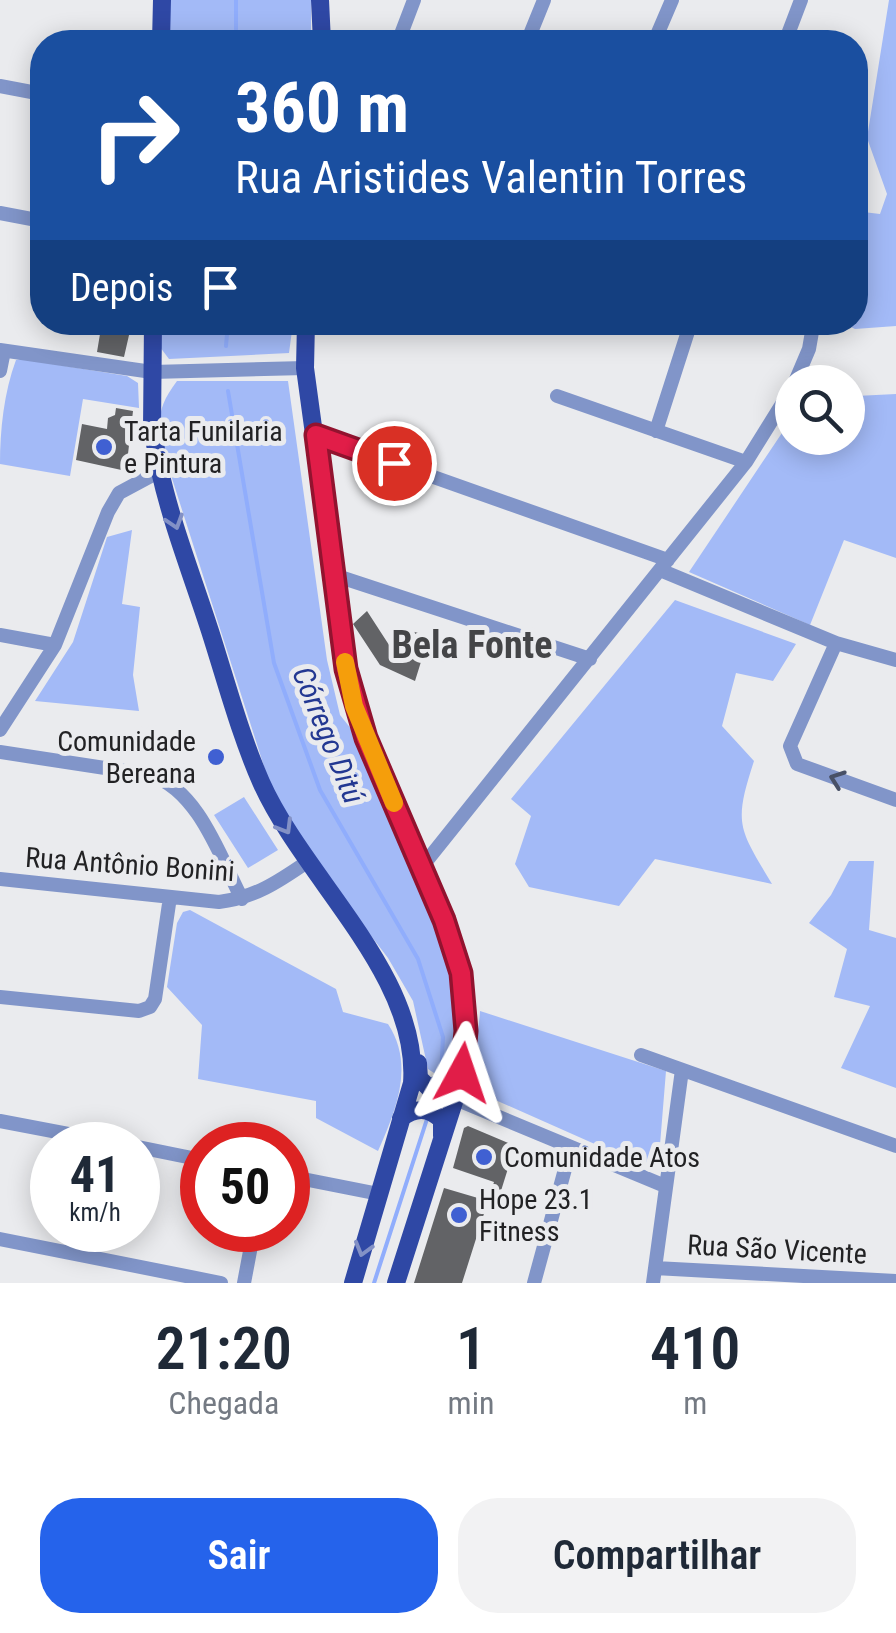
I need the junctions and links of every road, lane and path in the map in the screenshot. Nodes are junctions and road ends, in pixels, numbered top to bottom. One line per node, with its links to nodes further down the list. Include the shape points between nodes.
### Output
1 (162, 0): 7 (main road)
2 (320, 0): 8 (main road)
3 (414, 0): 9 (street)
4 (544, 0): 10 (street)
5 (672, 0): 11 (street)
6 (802, 0): 12 (street)
7 (161, 30)
8 (321, 30)
9 (403, 30)
10 (532, 30)
11 (659, 30)
12 (791, 30)
13 (0, 86): 14 (street)
14 (30, 92)
15 (0, 213): 16 (street)
16 (30, 219)
17 (153, 335): 25 (main road)
18 (306, 335): 23 (main road)
19 (687, 335): 28 (street)
20 (812, 335): 22 (street)
21 (2, 350): 24 (street); 25 (street)
22 (803, 365)
23 (305, 368): 25 (street); 29 (main road)
24 (0, 371)
25 (152, 372): 31 (main road)
26 (557, 396): 28 (street)
27 (775, 415): 30 (street)
28 (656, 430): 30 (street)
29 (316, 435): 32 (street); 33 (main road)
30 (746, 462): 32 (street)
31 (160, 471): 36 (street, via 119,493); 42 (main road, one-way to 42, via 250,753)
32 (664, 565): 35 (street); 37 (street)
33 (334, 575): 37 (street); 43 (main road, via 354,706)
34 (0, 635): 36 (street)
35 (836, 643): 38 (street); 41 (street, one-way to 35, via 797,764 790,746)
36 (55, 645): 39 (street)
37 (590, 659): 43 (street)
38 (896, 660)
39 (0, 730)
40 (0, 752): 46 (street, via 171,782 187,797)
41 (896, 800)
42 (306, 862): 46 (street, Rua Antônio Bonini); 48 (main road)
43 (421, 868): 51 (main road, via 461,973)
44 (0, 879): 45 (street, Rua Antônio Bonini)
45 (170, 896): 46 (street, Rua Antônio Bonini); 47 (street, via 150,1007)
46 (242, 900)
47 (0, 996)
48 (402, 1008): 52 (main road, via 416,1033 419,1078); 54 (main road, via 414,1057)
49 (642, 1055): 50 (street)
50 (682, 1070): 58 (street); 61 (street)
51 (462, 1073): 52 (main road); 53 (main road)
52 (430, 1088): 53 (street)
53 (456, 1098): 57 (main road); 59 (street)
54 (401, 1118): 57 (main road, via 414,1110 434,1112 442,1120); 62 (main road)
55 (0, 1121): 56 (street)
56 (30, 1127)
57 (442, 1142): 70 (main road)
58 (896, 1146)
59 (571, 1148): 61 (street); 71 (street)
60 (310, 1180): 62 (street)
61 (665, 1186): 65 (street)
62 (378, 1194): 69 (main road, one-way to 69)
63 (0, 1240): 67 (street)
64 (250, 1252): 68 (street)
65 (654, 1275): 66 (street, Rua São Vicente)
66 (896, 1281)
67 (222, 1283)
68 (244, 1283)
69 (352, 1283)
70 (396, 1283)
71 (534, 1283)

